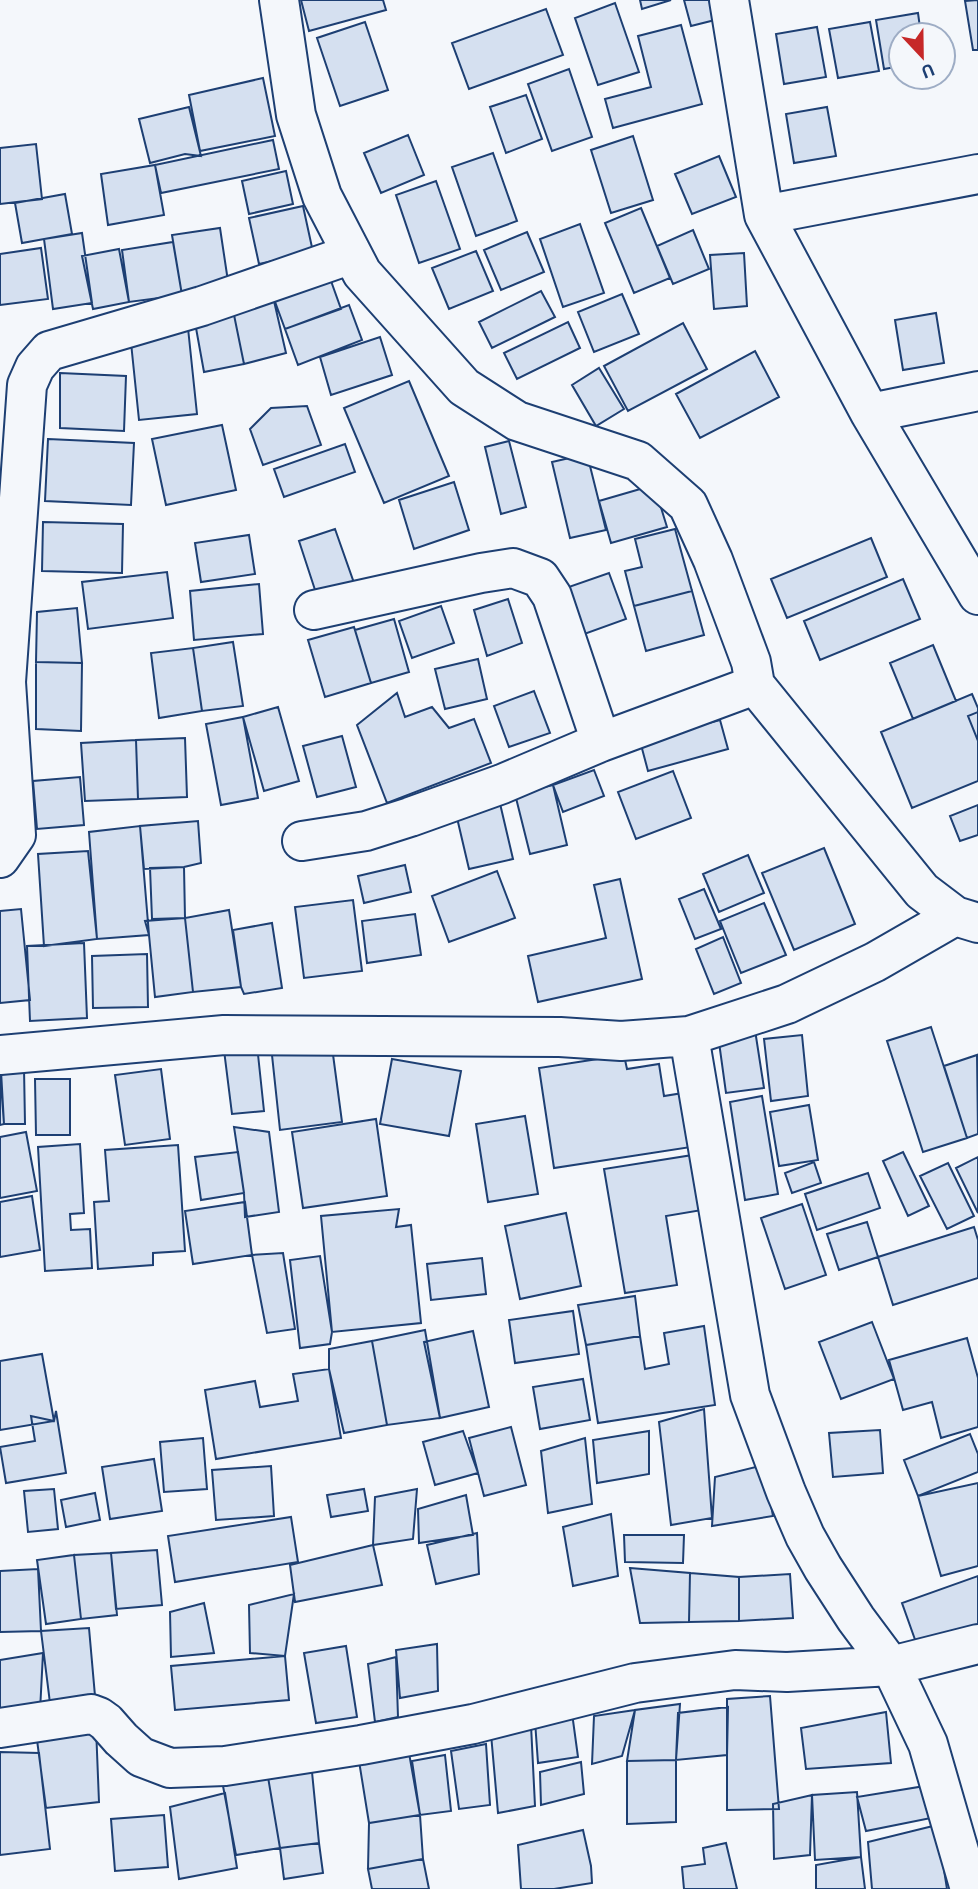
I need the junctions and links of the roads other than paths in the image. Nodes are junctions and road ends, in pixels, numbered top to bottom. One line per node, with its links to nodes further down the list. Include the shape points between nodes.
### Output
1 (279, 0): 5 (street, via 296,115 322,196)
2 (732, 1): 4 (street)
3 (978, 174): 4 (street)
4 (764, 215): 7 (street)
5 (352, 254): 10 (street, via 362,273 464,387 517,421 638,461 688,505 751,662); 13 (street, via 202,306 49,351 36,367 26,385 6,682 16,835)
6 (978, 391): 7 (street)
7 (870, 412): 8 (street)
8 (978, 594)
9 (314, 610): 11 (street, via 513,568 540,578 552,596)
10 (755, 685): 11 (street); 14 (street, via 922,891)
11 (601, 742): 12 (street, via 410,817 366,831)
12 (302, 841)
13 (0, 858)
14 (967, 920): 15 (street, via 787,1004)
15 (689, 1036): 16 (street, via 621,1041 224,1035); 18 (street, via 750,1395 806,1536 856,1619)
16 (0, 1055)
17 (978, 1644): 18 (street)
18 (891, 1666): 19 (street, via 735,1670 635,1683 473,1724 225,1766 170,1768 141,1757 106,1722 91,1714); 20 (street, via 928,1744)
19 (0, 1728)
20 (970, 1889)

